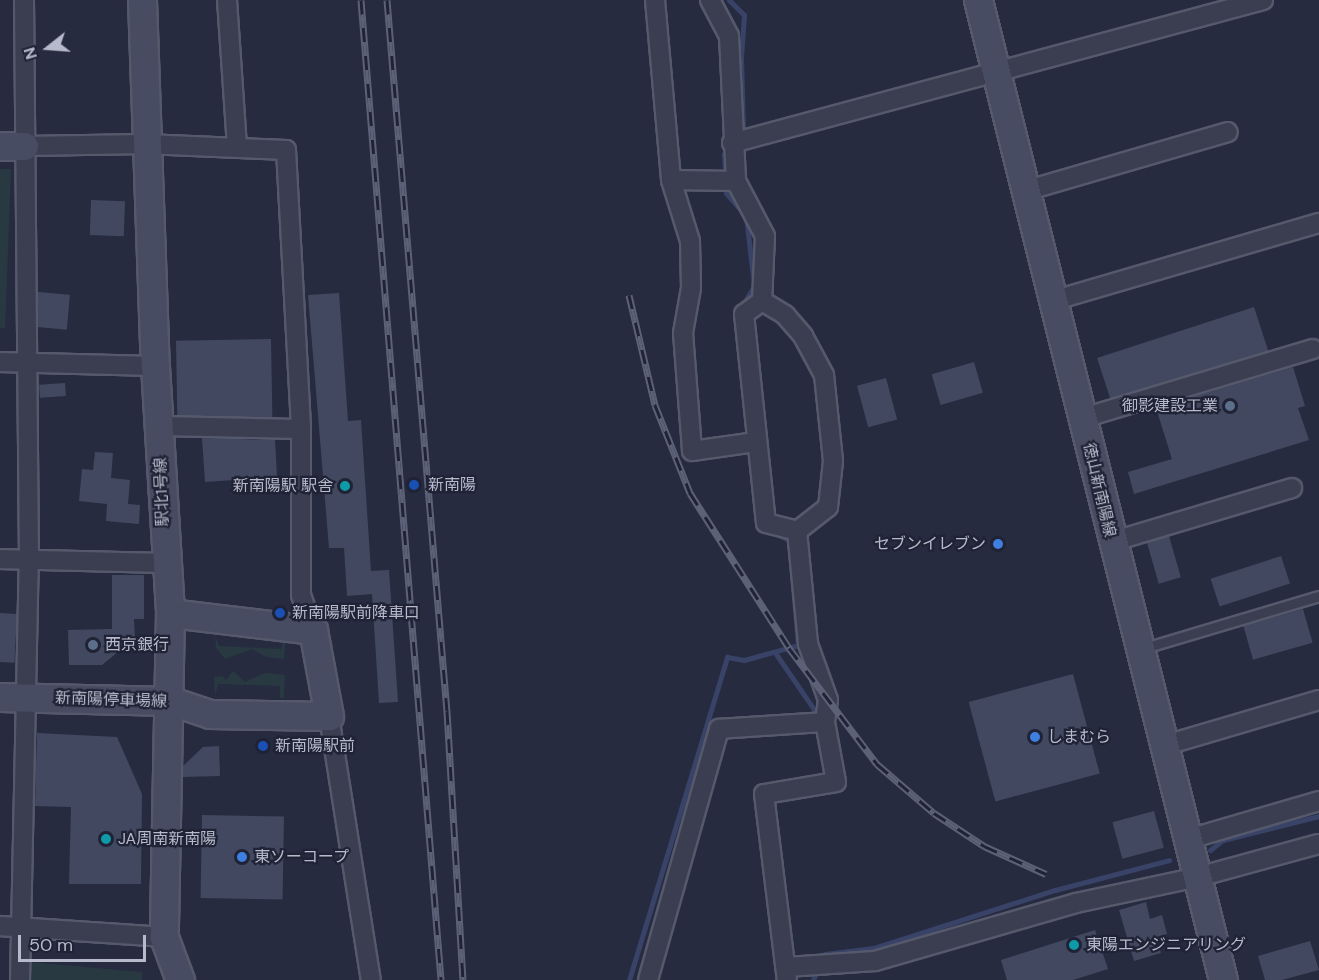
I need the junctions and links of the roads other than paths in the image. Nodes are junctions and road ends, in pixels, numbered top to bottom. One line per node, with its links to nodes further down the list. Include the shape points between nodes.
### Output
1 (24, 0): 12 (street)
2 (141, 0): 11 (main road, 駅北1号線)
3 (227, 0): 13 (street)
4 (655, 0): 14 (street)
5 (710, 0): 10 (street, via 729,36)
6 (978, 0): 8 (main road, 徳山新南陽線)
7 (1263, 0): 8 (street)
8 (997, 71): 10 (street, via 827,121); 16 (main road, 徳山新南陽線)
9 (1228, 132): 16 (street)
10 (732, 143): 15 (street)
11 (145, 144): 12 (street); 13 (street); 23 (main road, 駅北1号線)
12 (12, 146): 22 (street)
13 (237, 146): 26 (street, via 286,150)
14 (671, 180): 15 (street); 27 (street, via 690,241 691,288 683,333 692,451)
15 (736, 181): 19 (street, via 765,236)
16 (1025, 191): 18 (main road, 徳山新南陽線)
17 (1319, 224): 18 (street)
18 (1055, 300): 24 (main road, 徳山新南陽線)
19 (762, 302): 27 (street, via 744,315); 29 (street, via 785,315 803,336 824,375 833,461 828,507)
20 (1313, 349): 24 (street)
21 (0, 362): 22 (street)
22 (28, 364): 23 (street); 32 (street)
23 (155, 366): 25 (main road, 駅北1号線)
24 (1083, 418): 30 (main road, 徳山新南陽線)
25 (160, 426): 26 (street); 33 (main road, 駅北1号線)
26 (301, 429): 36 (street, via 301,595)
27 (756, 442): 29 (street, via 766,523)
28 (1292, 488): 30 (street)
29 (797, 531): 43 (street, via 808,644 828,700)
30 (1112, 542): 37 (main road, 徳山新南陽線)
31 (0, 559): 32 (street)
32 (29, 560): 33 (street); 39 (street)
33 (165, 563): 35 (main road, 駅北1号線)
34 (1319, 596): 37 (lane)
35 (170, 614): 36 (main road); 41 (main road, 駅北1号線)
36 (313, 630): 42 (main road)
37 (1139, 650): 44 (main road, 徳山新南陽線)
38 (0, 697): 39 (main road, 新南陽停車場線)
39 (28, 698): 41 (main road, 新南陽停車場線); 49 (street)
40 (1319, 700): 44 (street)
41 (171, 701): 42 (main road, 新南陽停車場線, via 210,714); 51 (main road, 駅北1号線)
42 (329, 716): 55 (street)
43 (825, 722): 52 (street, via 836,782 764,794); 56 (street, via 718,729)
44 (1166, 745): 46 (main road, 徳山新南陽線)
45 (1319, 801): 46 (street)
46 (1189, 839): 48 (main road, 徳山新南陽線)
47 (1319, 844): 48 (street)
48 (1197, 877): 52 (street, via 1076,903 875,961 820,965); 57 (main road, 徳山新南陽線)
49 (24, 925): 50 (street); 51 (street); 53 (street)
50 (0, 926)
51 (164, 937): 54 (main road, 駅北1号線)
52 (787, 974)
53 (20, 980)
54 (180, 980)
55 (371, 980)
56 (648, 980)
57 (1223, 980)

